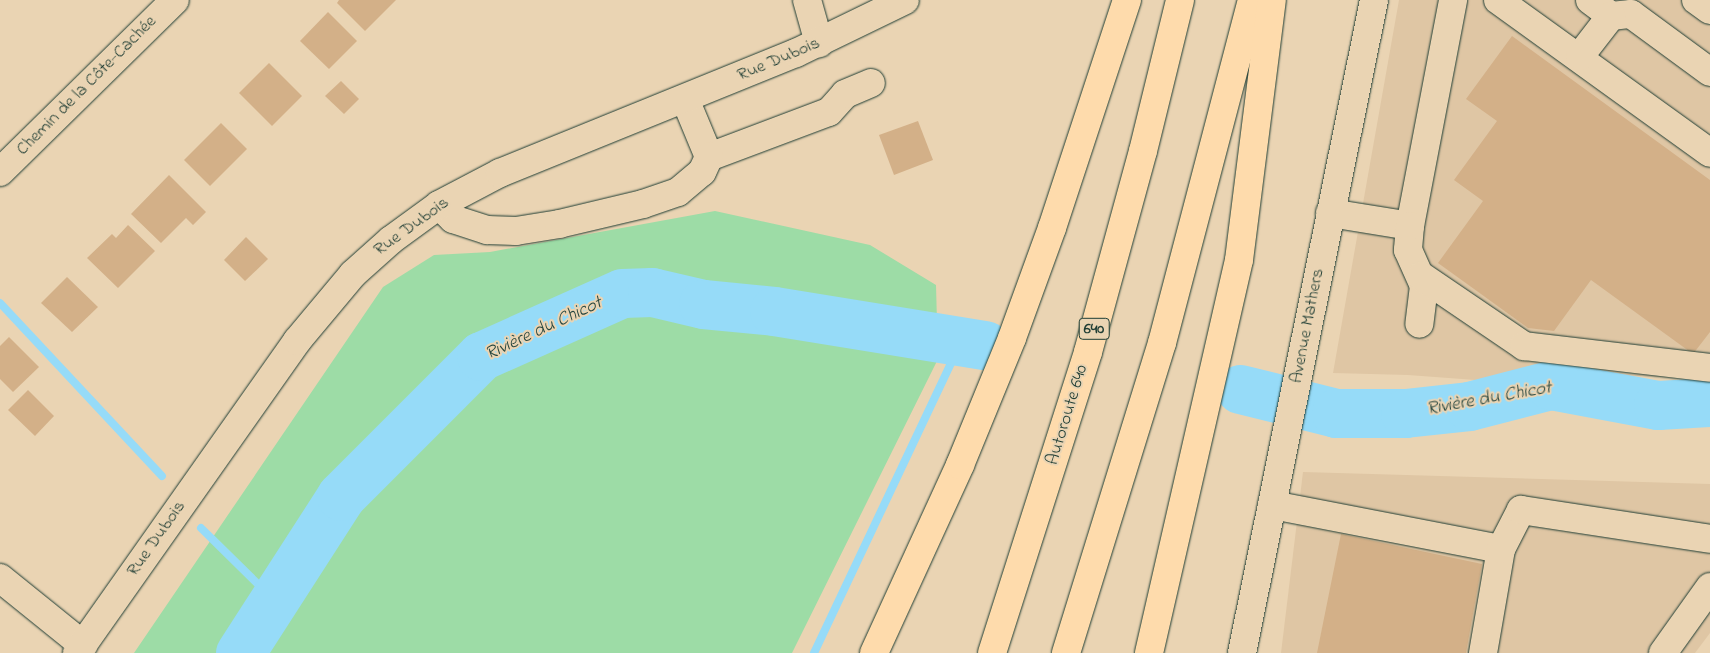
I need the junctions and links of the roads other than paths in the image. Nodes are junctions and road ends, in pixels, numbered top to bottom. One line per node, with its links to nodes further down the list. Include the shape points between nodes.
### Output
1 (175, 0): 21 (street, Chemin de la Côte-Cachée)
2 (807, 0): 14 (street)
3 (905, 0): 14 (street, Rue Dubois)
4 (1127, 0): 34 (highway, via 1052,228 1008,348 956,473)
5 (1180, 0): 35 (highway, Autoroute 640 / 640, via 1144,151 1088,352)
6 (1252, 0): 36 (highway, via 1170,315 1124,475)
7 (1272, 0): 37 (highway, via 1239,260)
8 (1374, 0): 23 (street, Avenue Mathers)
9 (1453, 0): 24 (street)
10 (1498, 0): 15 (street)
11 (1696, 0): 13 (street)
12 (1618, 7): 15 (street); 16 (street)
13 (1710, 10)
14 (819, 43): 18 (street, Rue Dubois)
15 (1580, 56): 19 (street)
16 (1710, 72)
17 (871, 83): 20 (street, via 845,94 828,112)
18 (685, 99): 20 (street); 22 (street, Rue Dubois, via 521,164)
19 (1710, 153)
20 (709, 157): 22 (street, via 702,172 678,192 644,204 559,224 516,231 487,230 453,219)
21 (0, 172)
22 (439, 205): 33 (street, Rue Dubois, via 372,256 318,314)
23 (1330, 213): 24 (street); 28 (street, Avenue Mathers)
24 (1410, 226): 25 (street, via 1408,250)
25 (1421, 276): 26 (street, via 1424,296); 27 (street, via 1524,346)
26 (1419, 324)
27 (1710, 368)
28 (1272, 505): 30 (street); 38 (street, Avenue Mathers)
29 (1710, 539): 30 (street, via 1521,510)
30 (1501, 549): 39 (street)
31 (0, 578): 33 (street)
32 (1710, 586): 40 (street)
33 (80, 649)
34 (874, 653)
35 (992, 653)
36 (1066, 653)
37 (1149, 653)
38 (1242, 653)
39 (1483, 653)
40 (1663, 653)

